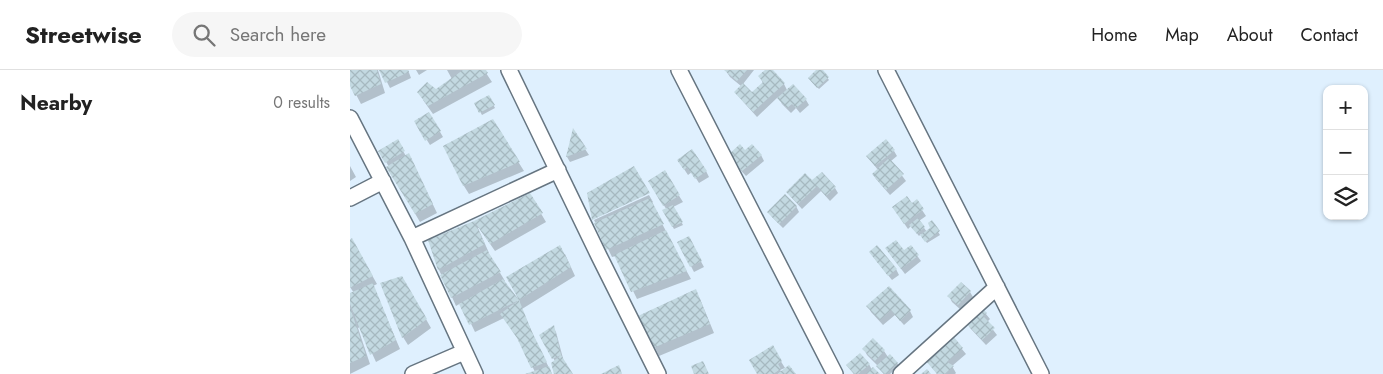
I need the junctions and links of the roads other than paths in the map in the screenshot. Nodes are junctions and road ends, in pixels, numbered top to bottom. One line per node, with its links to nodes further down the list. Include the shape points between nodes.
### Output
1 (509, 70): 5 (street)
2 (679, 70): 14 (street)
3 (886, 70): 9 (street)
4 (350, 118): 6 (street)
5 (558, 170): 8 (street); 13 (street)
6 (383, 181): 7 (street); 8 (street)
7 (350, 198)
8 (412, 238): 10 (street)
9 (997, 287): 15 (street); 16 (street)
10 (464, 352): 11 (street); 12 (street)
11 (413, 374)
12 (475, 374)
13 (658, 374)
14 (834, 374)
15 (901, 374)
16 (1041, 374)

